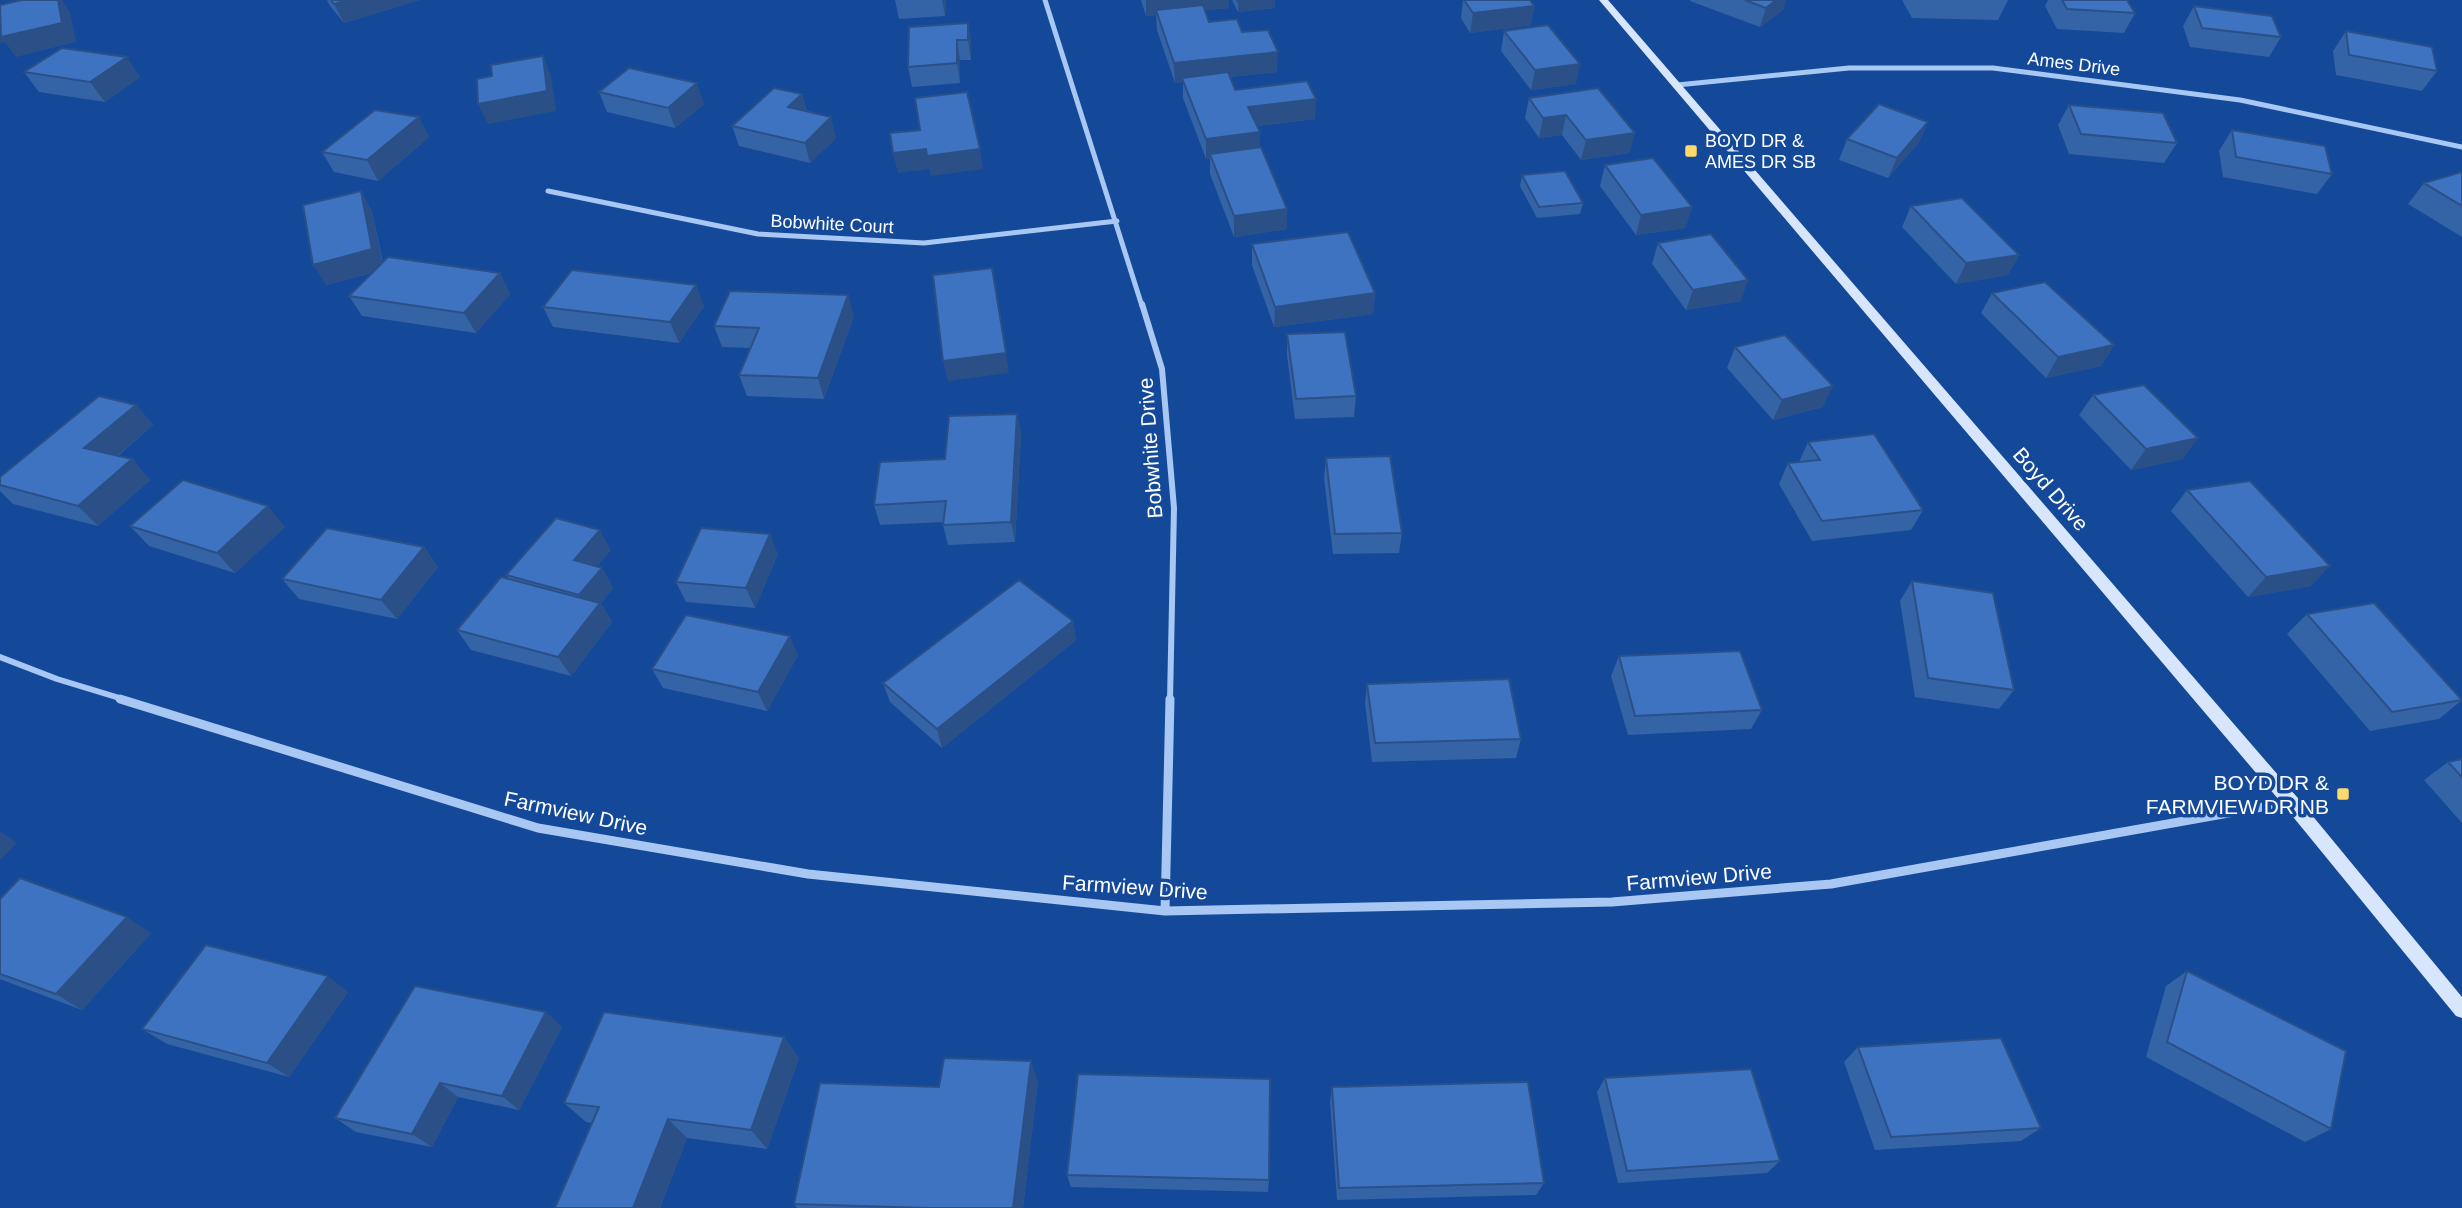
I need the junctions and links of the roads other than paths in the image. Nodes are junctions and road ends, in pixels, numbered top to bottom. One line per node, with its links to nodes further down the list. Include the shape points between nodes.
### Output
1 (1045, 0): 6 (street, Bobwhite Drive)
2 (1604, 0): 3 (street, Boyd Drive)
3 (1677, 85): 4 (street, Ames Drive, via 1849,68 1993,68 2240,100); 8 (street, Boyd Drive)
4 (2462, 147)
5 (548, 191): 6 (street, Bobwhite Court, via 758,234 910,243)
6 (1117, 220): 9 (street, Bobwhite Drive, via 1163,369 1174,508)
7 (0, 657): 9 (street, Farmview Drive, via 57,679 538,828 808,874)
8 (2291, 802): 9 (street, Farmview Drive, via 1831,884 1612,902); 10 (street, Boyd Drive)
9 (1165, 911)
10 (2462, 1010)

